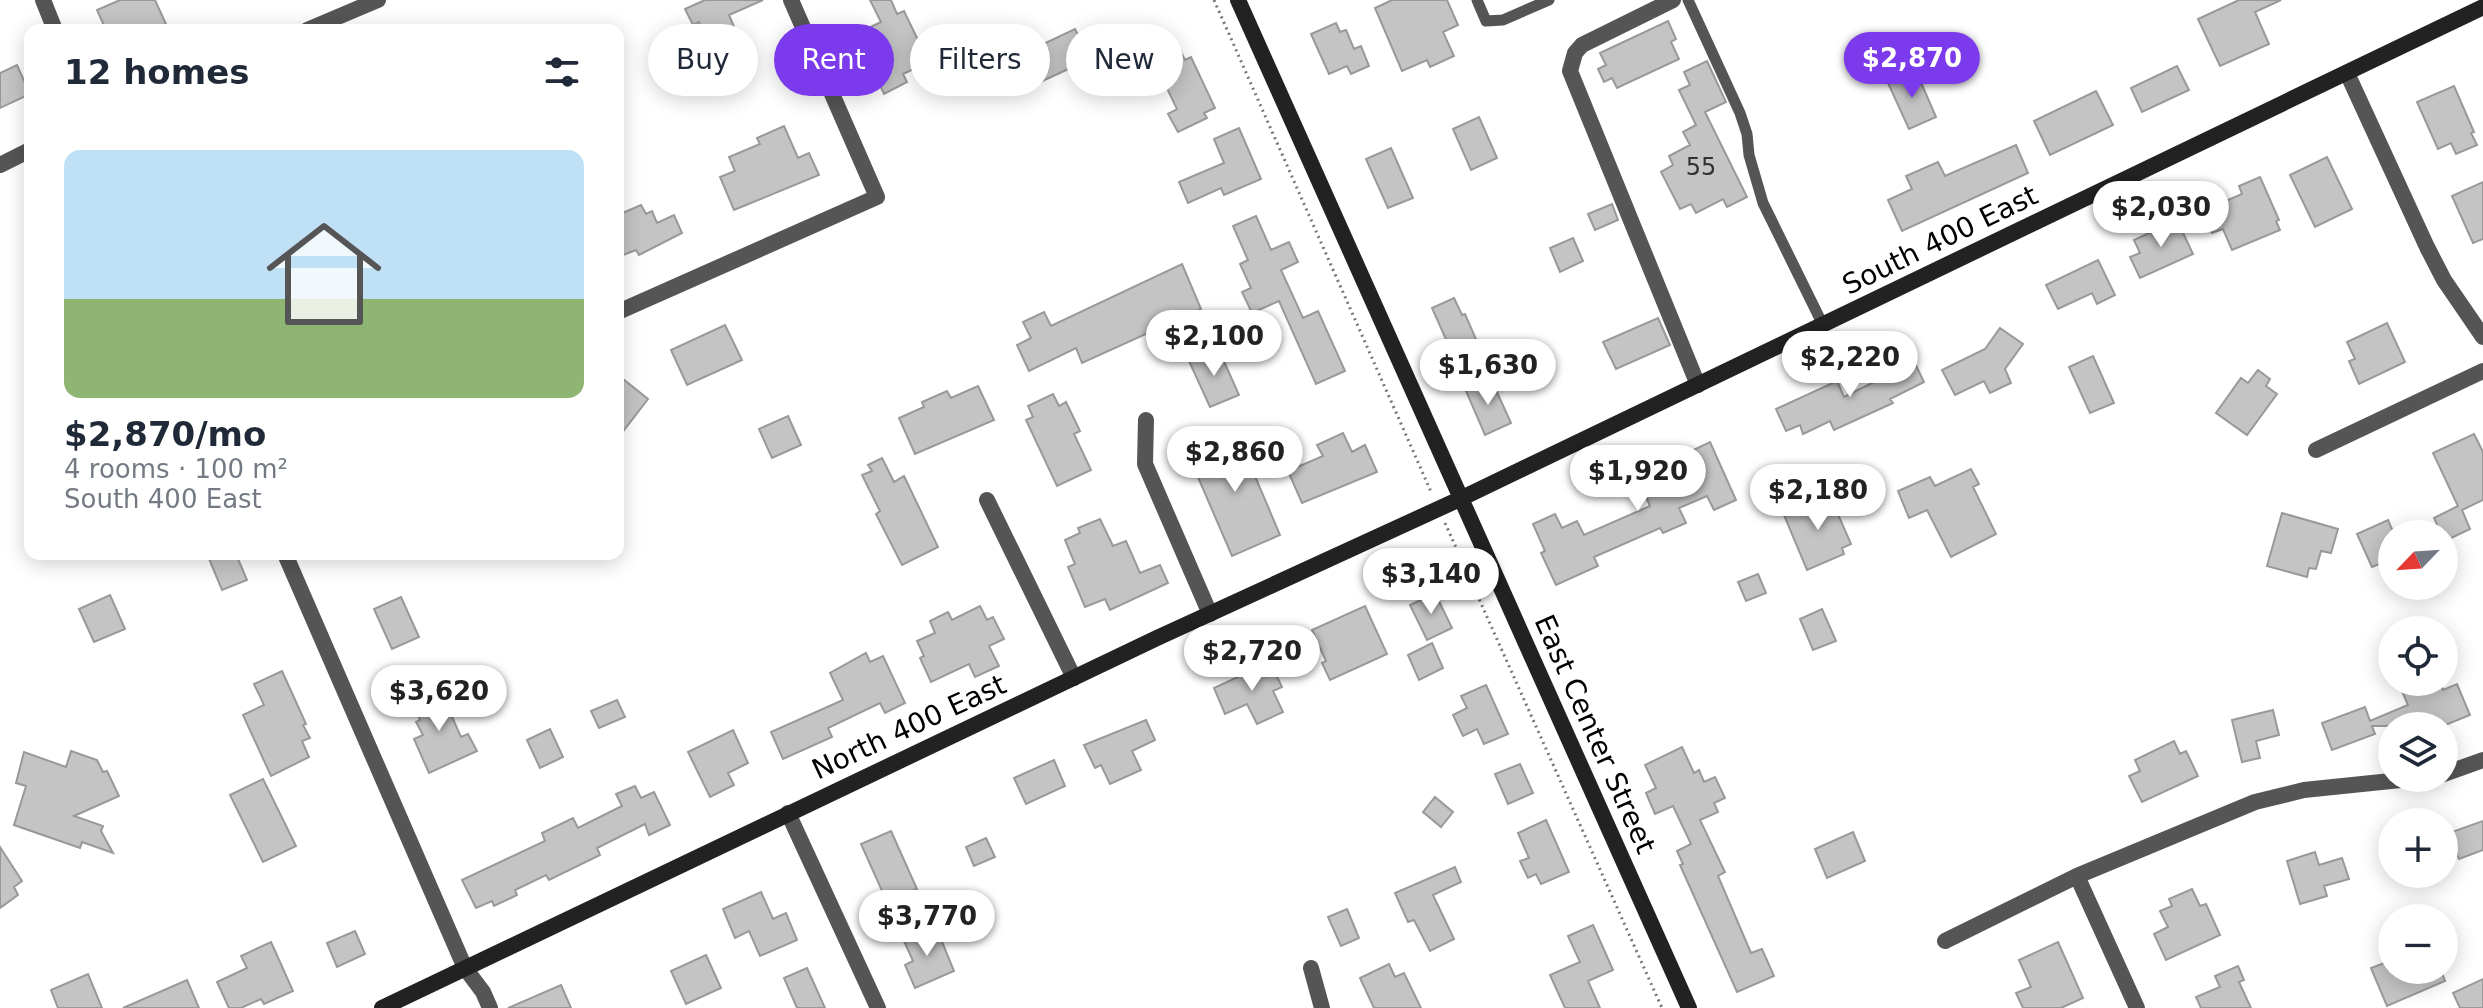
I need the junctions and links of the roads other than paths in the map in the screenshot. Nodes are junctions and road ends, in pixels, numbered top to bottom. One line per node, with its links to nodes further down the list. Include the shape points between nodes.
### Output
1 (43, 0): 10 (street)
2 (378, 0): 11 (street)
3 (791, 0): 15 (street, via 877,197)
4 (1238, 0): 22 (street, East Center Street)
5 (1477, 0): 6 (lane, via 1486,21 1503,20)
6 (1549, 0)
7 (1673, 0): 19 (street, via 1582,45 1570,71)
8 (1688, 0): 16 (lane, via 1740,113 1763,203)
9 (2483, 7): 12 (street, South 400 East)
10 (53, 24)
11 (321, 24)
12 (2347, 73): 16 (street, South 400 East); 17 (street, via 2438,269)
13 (24, 153): 14 (street)
14 (0, 165)
15 (624, 309)
16 (1823, 325): 19 (street, South 400 East)
17 (2483, 337)
18 (2483, 371): 21 (street)
19 (1698, 385): 22 (street, South 400 East)
20 (1146, 420): 25 (street, via 1145,464)
21 (2316, 450)
22 (1462, 498): 25 (street, North 400 East); 39 (street, East Center Street)
23 (987, 500): 26 (street)
24 (288, 560): 33 (street)
25 (1210, 614): 26 (street, North 400 East)
26 (1074, 678): 30 (street, North 400 East)
27 (2483, 760): 28 (street)
28 (2458, 769)
29 (2378, 782): 31 (street, via 2304,790 2255,802)
30 (788, 813): 33 (street, North 400 East); 37 (street)
31 (2077, 876): 32 (street); 40 (street)
32 (1945, 941)
33 (465, 968): 35 (street, North 400 East); 36 (street)
34 (1311, 968): 38 (street)
35 (382, 1008)
36 (490, 1008)
37 (878, 1008)
38 (1322, 1008)
39 (1689, 1008)
40 (2137, 1008)

